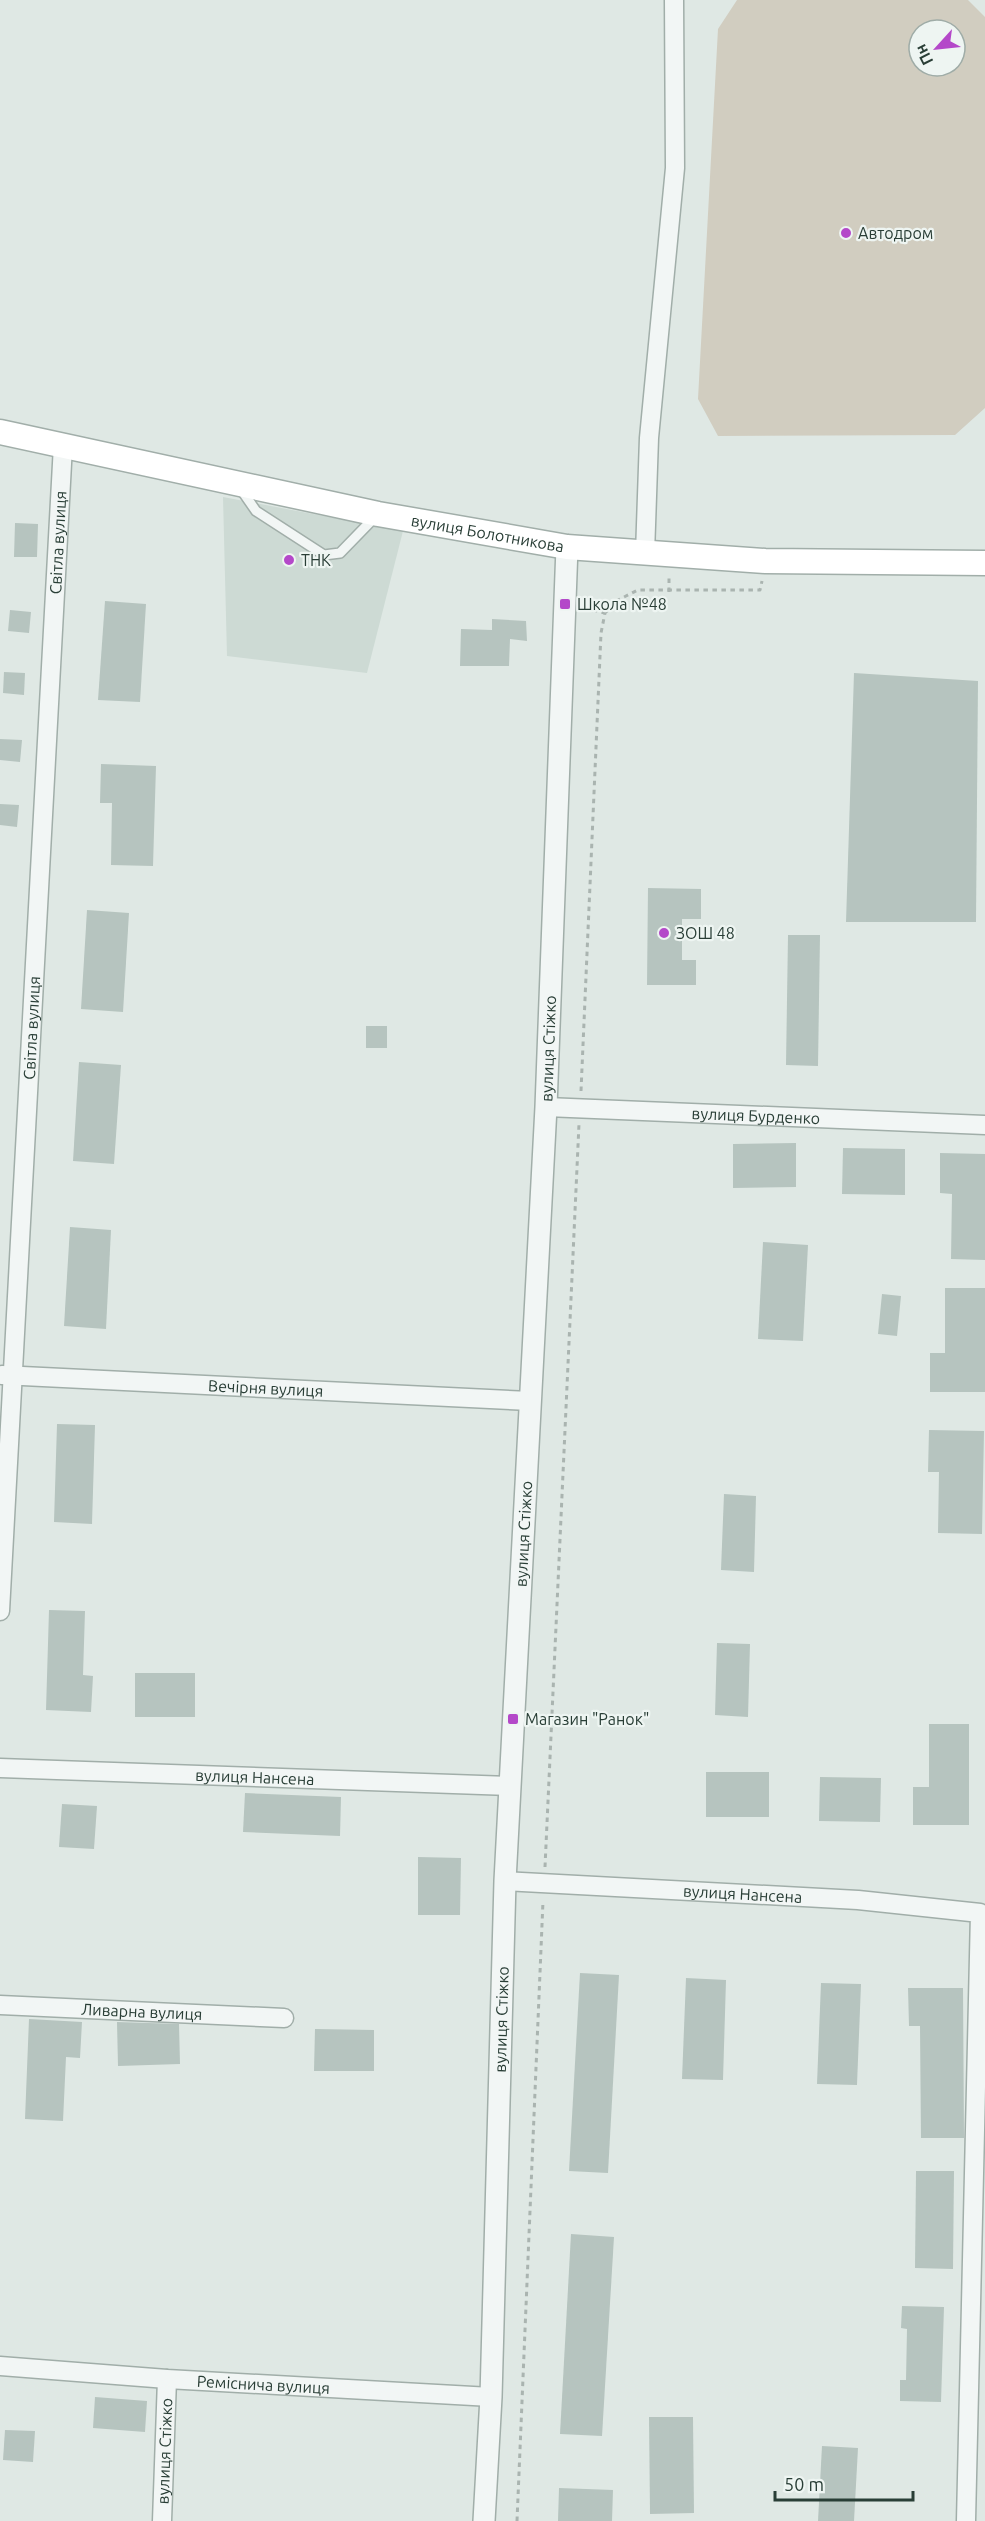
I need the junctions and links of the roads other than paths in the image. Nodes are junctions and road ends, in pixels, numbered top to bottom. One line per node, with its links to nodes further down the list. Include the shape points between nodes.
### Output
1 (674, 0): 7 (street, via 675,168 649,438)
2 (0, 432): 3 (main road, вулиця Болотникова)
3 (63, 445): 4 (main road, вулиця Болотникова); 11 (street, Світла вулиця)
4 (237, 483): 5 (main road, вулиця Болотникова); 5 (lane, via 256,511 324,555 340,553)
5 (378, 513): 6 (main road, вулиця Болотникова)
6 (567, 547): 7 (main road, вулиця Болотникова); 9 (street, вулиця Стіжко)
7 (645, 554): 8 (main road, вулиця Болотникова, via 765,561)
8 (985, 563)
9 (546, 1107): 10 (street, вулиця Бурденко); 12 (street, вулиця Стіжко)
10 (976, 1123)
11 (6, 1375): 12 (street, Вечірня вулиця); 13 (street, Світла вулиця)
12 (530, 1401): 15 (street, вулиця Стіжко)
13 (0, 1611)
14 (0, 1768): 15 (street, вулиця Нансена)
15 (510, 1786): 16 (street, вулиця Стіжко)
16 (505, 1881): 21 (street, вулиця Стіжко); 24 (street, вулиця Нансена, via 858,1900 980,1913)
17 (0, 2005): 18 (street, Ливарна вулиця)
18 (284, 2018)
19 (0, 2366): 20 (street, Реміснича вулиця)
20 (167, 2379): 21 (street, Реміснича вулиця); 22 (street, вулиця Стіжко)
21 (491, 2397): 23 (street, вулиця Стіжко)
22 (162, 2521)
23 (484, 2521)
24 (966, 2521)

